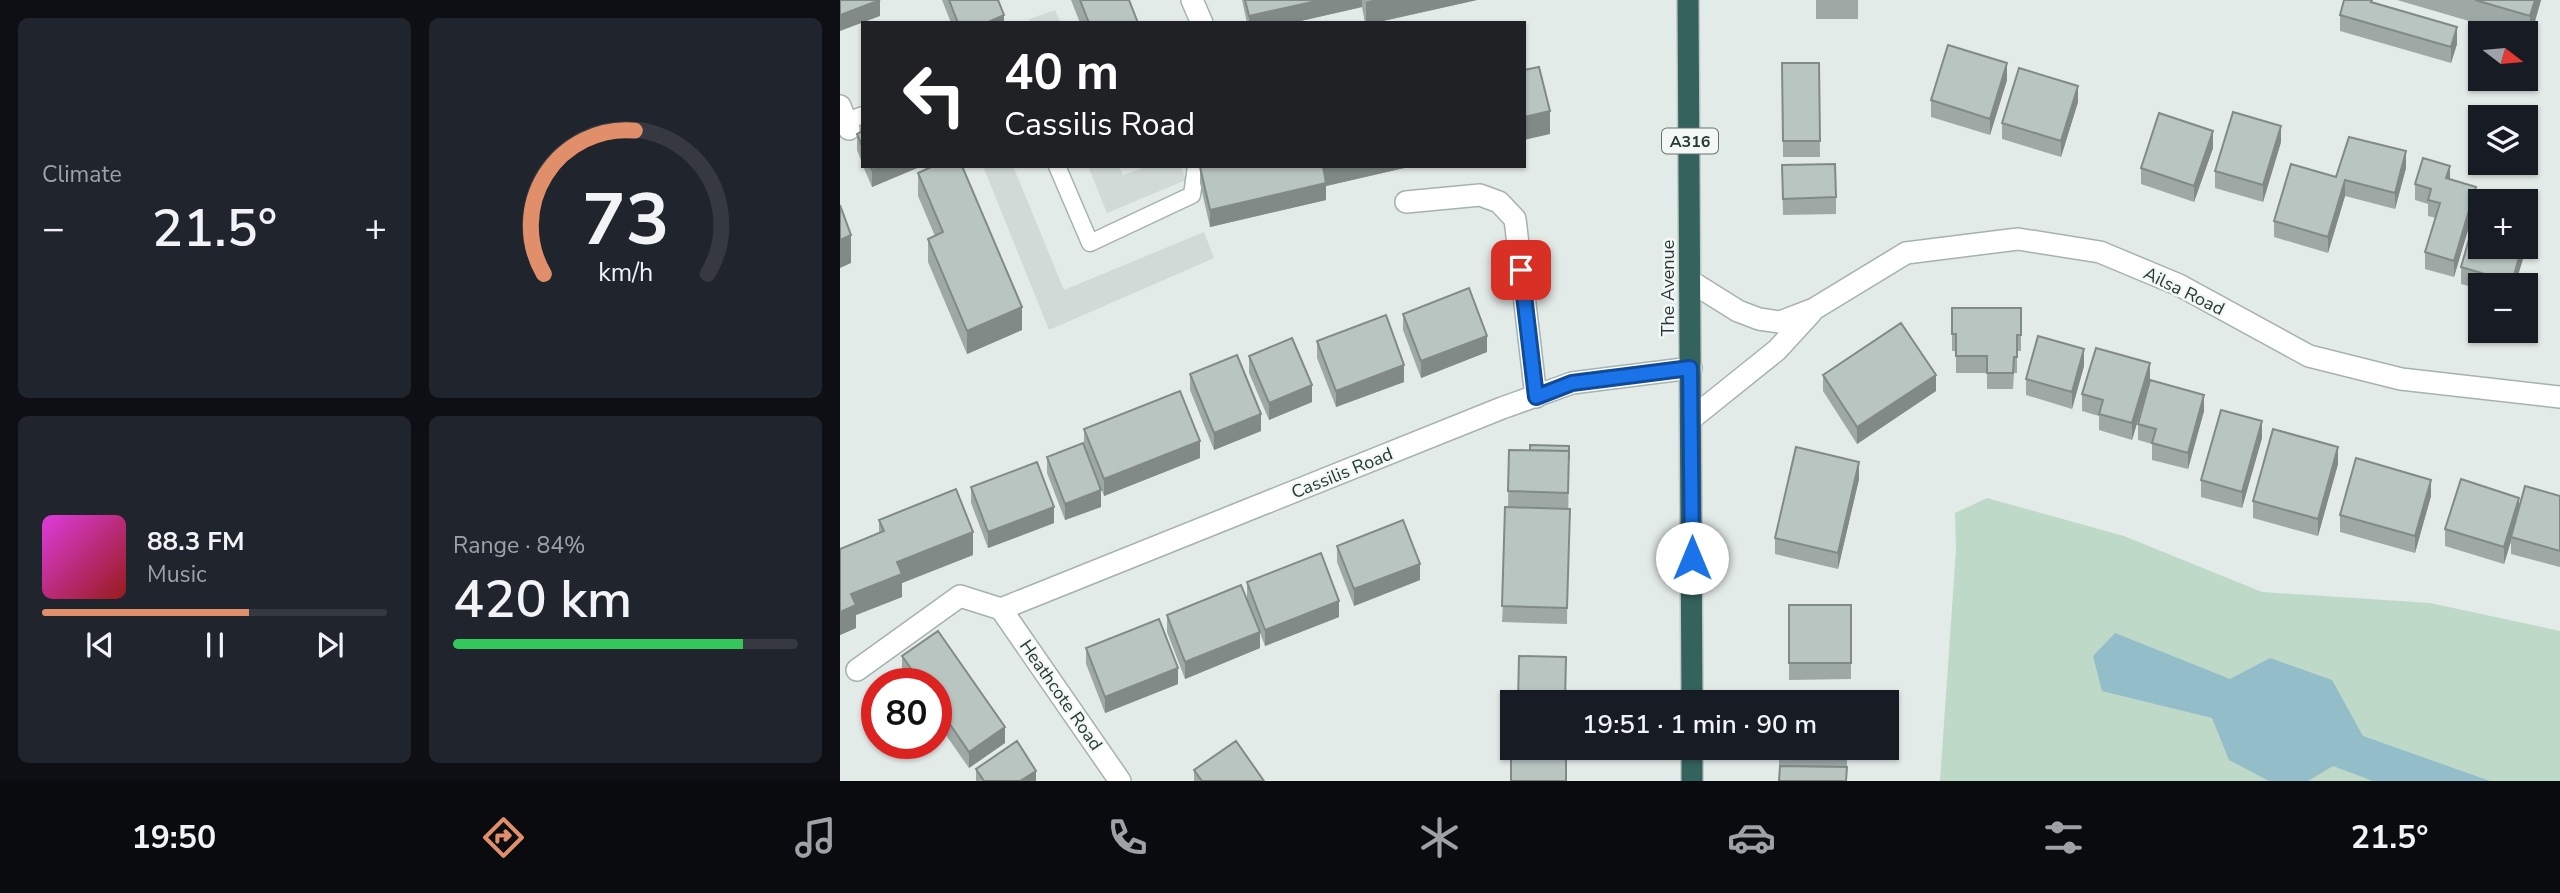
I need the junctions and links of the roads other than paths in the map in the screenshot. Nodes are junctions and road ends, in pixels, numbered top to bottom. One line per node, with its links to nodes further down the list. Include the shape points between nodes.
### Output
1 (1192, 0): 3 (street)
2 (1688, 0): 7 (highway, The Avenue / A316)
3 (1201, 21)
4 (1058, 168): 5 (lane, via 1090,243 1192,195)
5 (1196, 168)
6 (1406, 202): 10 (street, via 1480,195 1499,202 1515,219)
7 (1690, 281): 8 (street, Ailsa Road, via 1759,319 1780,322); 9 (highway, The Avenue / A316)
8 (1814, 309): 11 (street, Ailsa Road, via 1906,253 2018,239 2100,252 2179,285 2309,356 2401,379); 12 (street, Ailsa Road, via 1777,351)
9 (1690, 368): 10 (street, Cassilis Road, via 1572,383); 12 (highway, The Avenue / A316)
10 (1536, 397): 13 (street, Cassilis Road)
11 (2560, 397)
12 (1691, 419): 15 (highway, The Avenue / A316)
13 (1001, 609): 14 (street, via 960,596); 17 (street, Heathcote Road)
14 (857, 670)
15 (1692, 690)
16 (1692, 760): 18 (highway)
17 (1120, 781)
18 (1692, 781)

